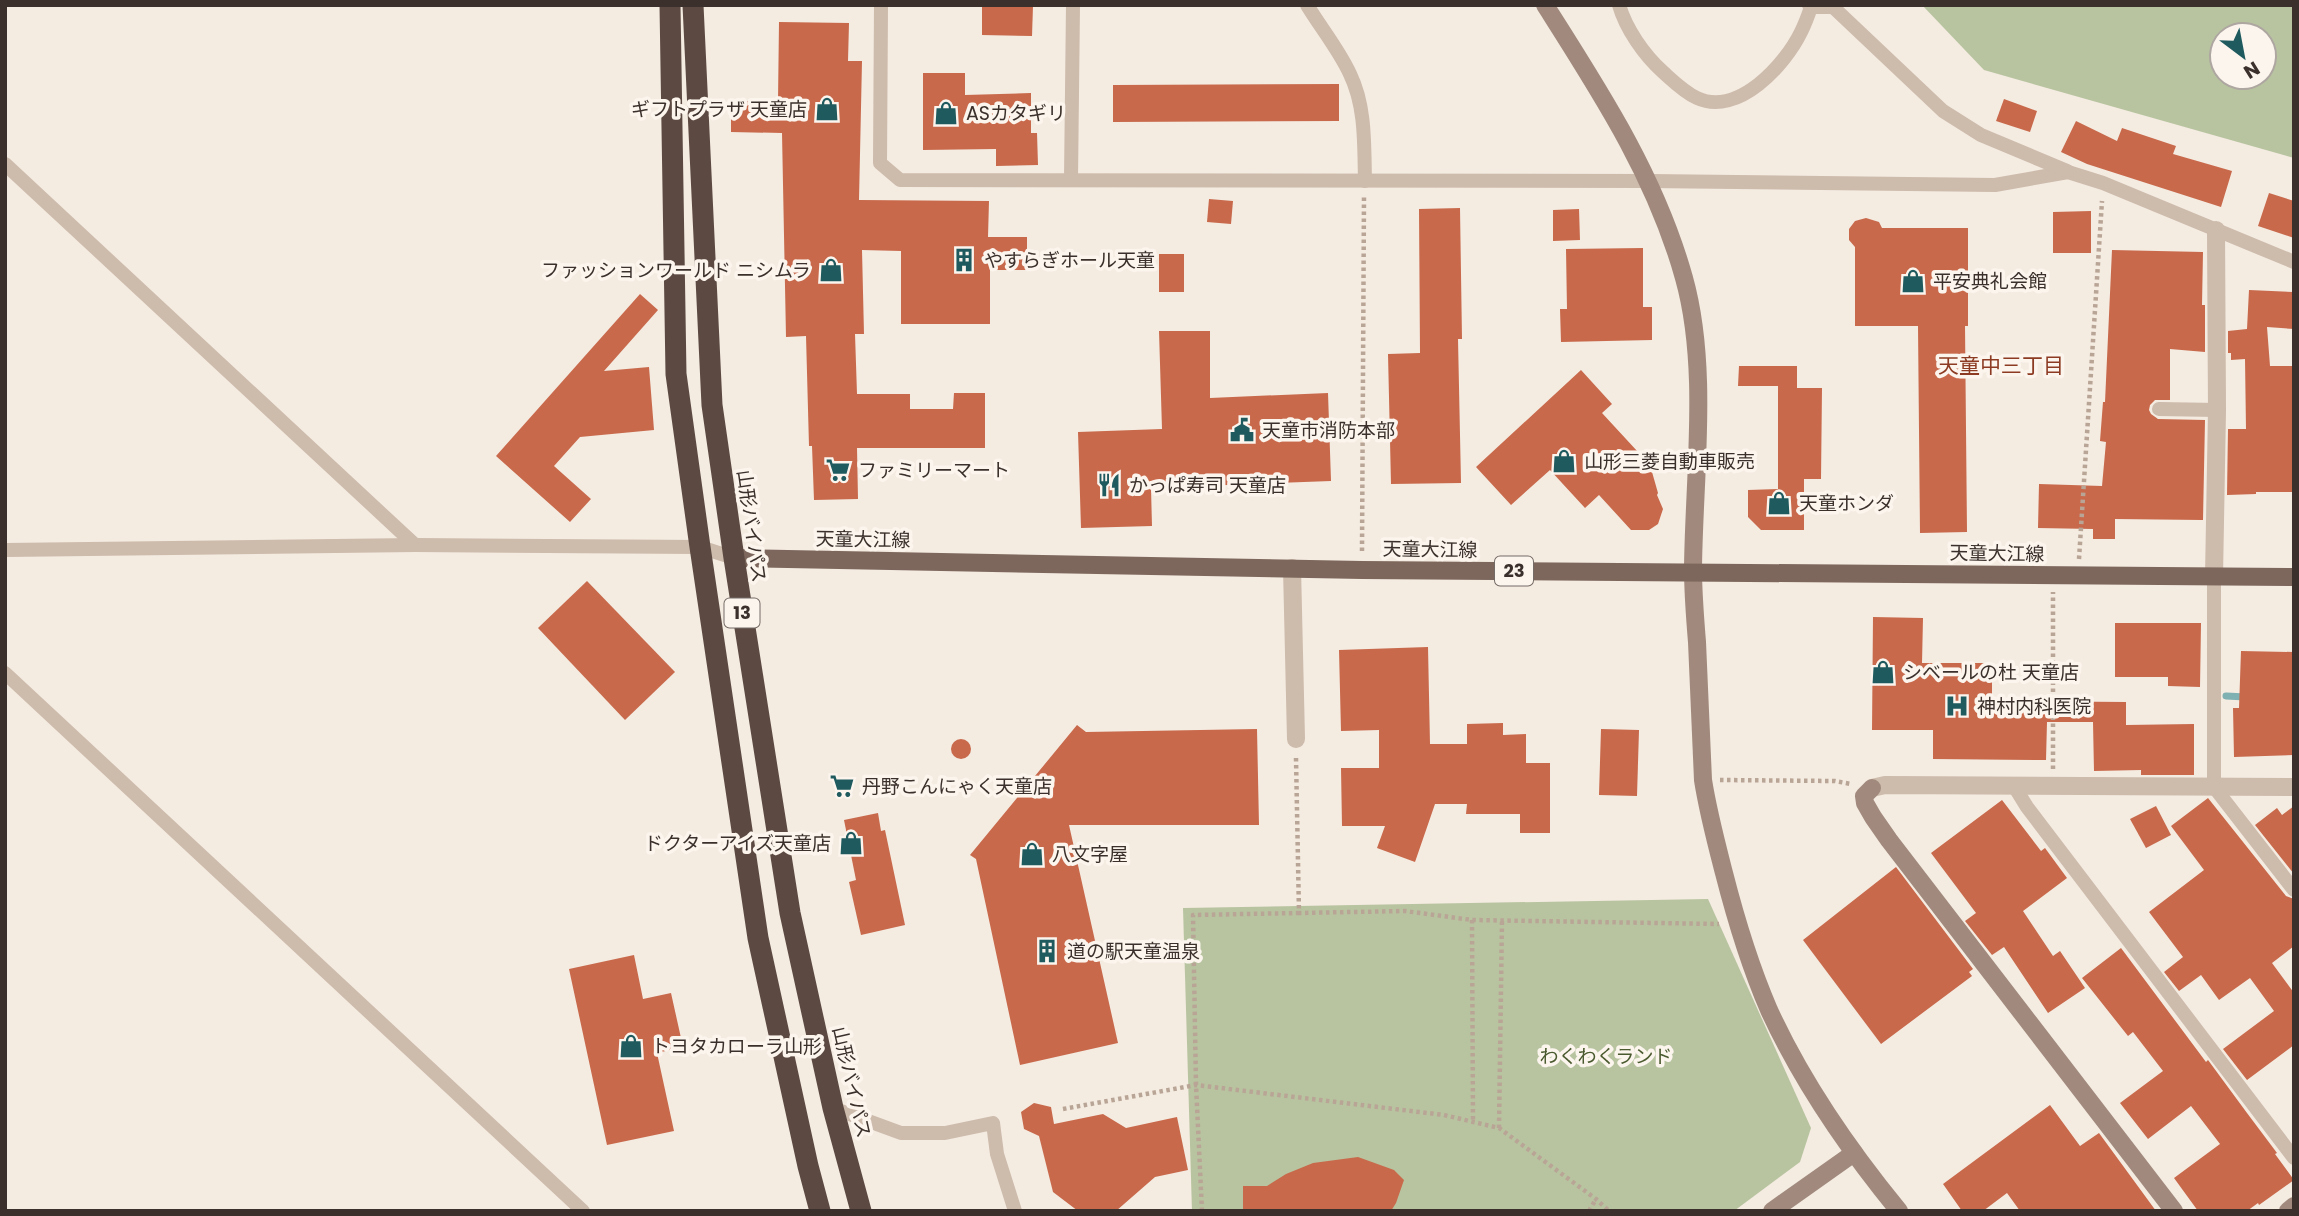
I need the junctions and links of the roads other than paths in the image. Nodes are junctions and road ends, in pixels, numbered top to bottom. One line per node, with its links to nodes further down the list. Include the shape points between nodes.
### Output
1 (670, 5): 19 (highway, 13, via 676,374)
2 (693, 5): 21 (highway, 山形バイパス / 13, via 712,405)
3 (881, 5): 11 (lane, via 880,163 900,180)
4 (1073, 5): 11 (lane)
5 (1307, 5): 12 (lane, via 1350,74 1360,105)
6 (1545, 5): 13 (street, via 1606,100)
7 (1619, 5): 8 (lane, via 1623,19 1656,67 1698,99 1718,103 1740,98 1783,60 1801,33)
8 (1810, 6): 10 (lane, via 1833,7 1943,111 1981,135)
9 (5, 164): 18 (lane)
10 (2068, 172): 13 (lane, via 1995,185); 14 (lane)
11 (1071, 179): 12 (lane)
12 (1365, 181): 13 (lane)
13 (1649, 181): 23 (street, via 1685,280 1696,339)
14 (2216, 230): 15 (lane); 17 (street)
15 (2294, 262)
16 (2159, 409): 17 (lane)
17 (2217, 410): 24 (street)
18 (415, 545): 19 (lane); 20 (lane)
19 (700, 547): 21 (lane); 38 (highway, 13, via 758,938)
20 (5, 550)
21 (734, 558): 22 (main road, 天童大江線 / 23); 32 (highway, 山形バイパス / 13, via 790,913)
22 (1292, 568): 23 (main road, 天童大江線 / 23); 27 (street)
23 (1693, 571): 24 (main road, 天童大江線 / 23); 33 (street, via 1703,780 1738,924 1770,1011)
24 (2214, 577): 25 (main road, 天童大江線 / 23); 29 (lane)
25 (2294, 577)
26 (5, 673): 35 (lane)
27 (1296, 739)
28 (2014, 786): 29 (street); 34 (lane); 43 (street, via 1885,785 1864,796 1889,841)
29 (2214, 787): 30 (street); 31 (lane)
30 (2294, 787)
31 (2294, 890)
32 (833, 1108): 39 (highway, 山形バイパス / 13); 40 (lane, via 901,1133 945,1133 993,1123 997,1154)
33 (1854, 1153): 41 (street); 42 (street)
34 (2294, 1158)
35 (567, 1205): 37 (lane)
36 (2294, 1206): 44 (street)
37 (583, 1211)
38 (820, 1211)
39 (861, 1211)
40 (1015, 1211)
41 (1772, 1211)
42 (1899, 1211)
43 (2174, 1211)
44 (2288, 1211)

